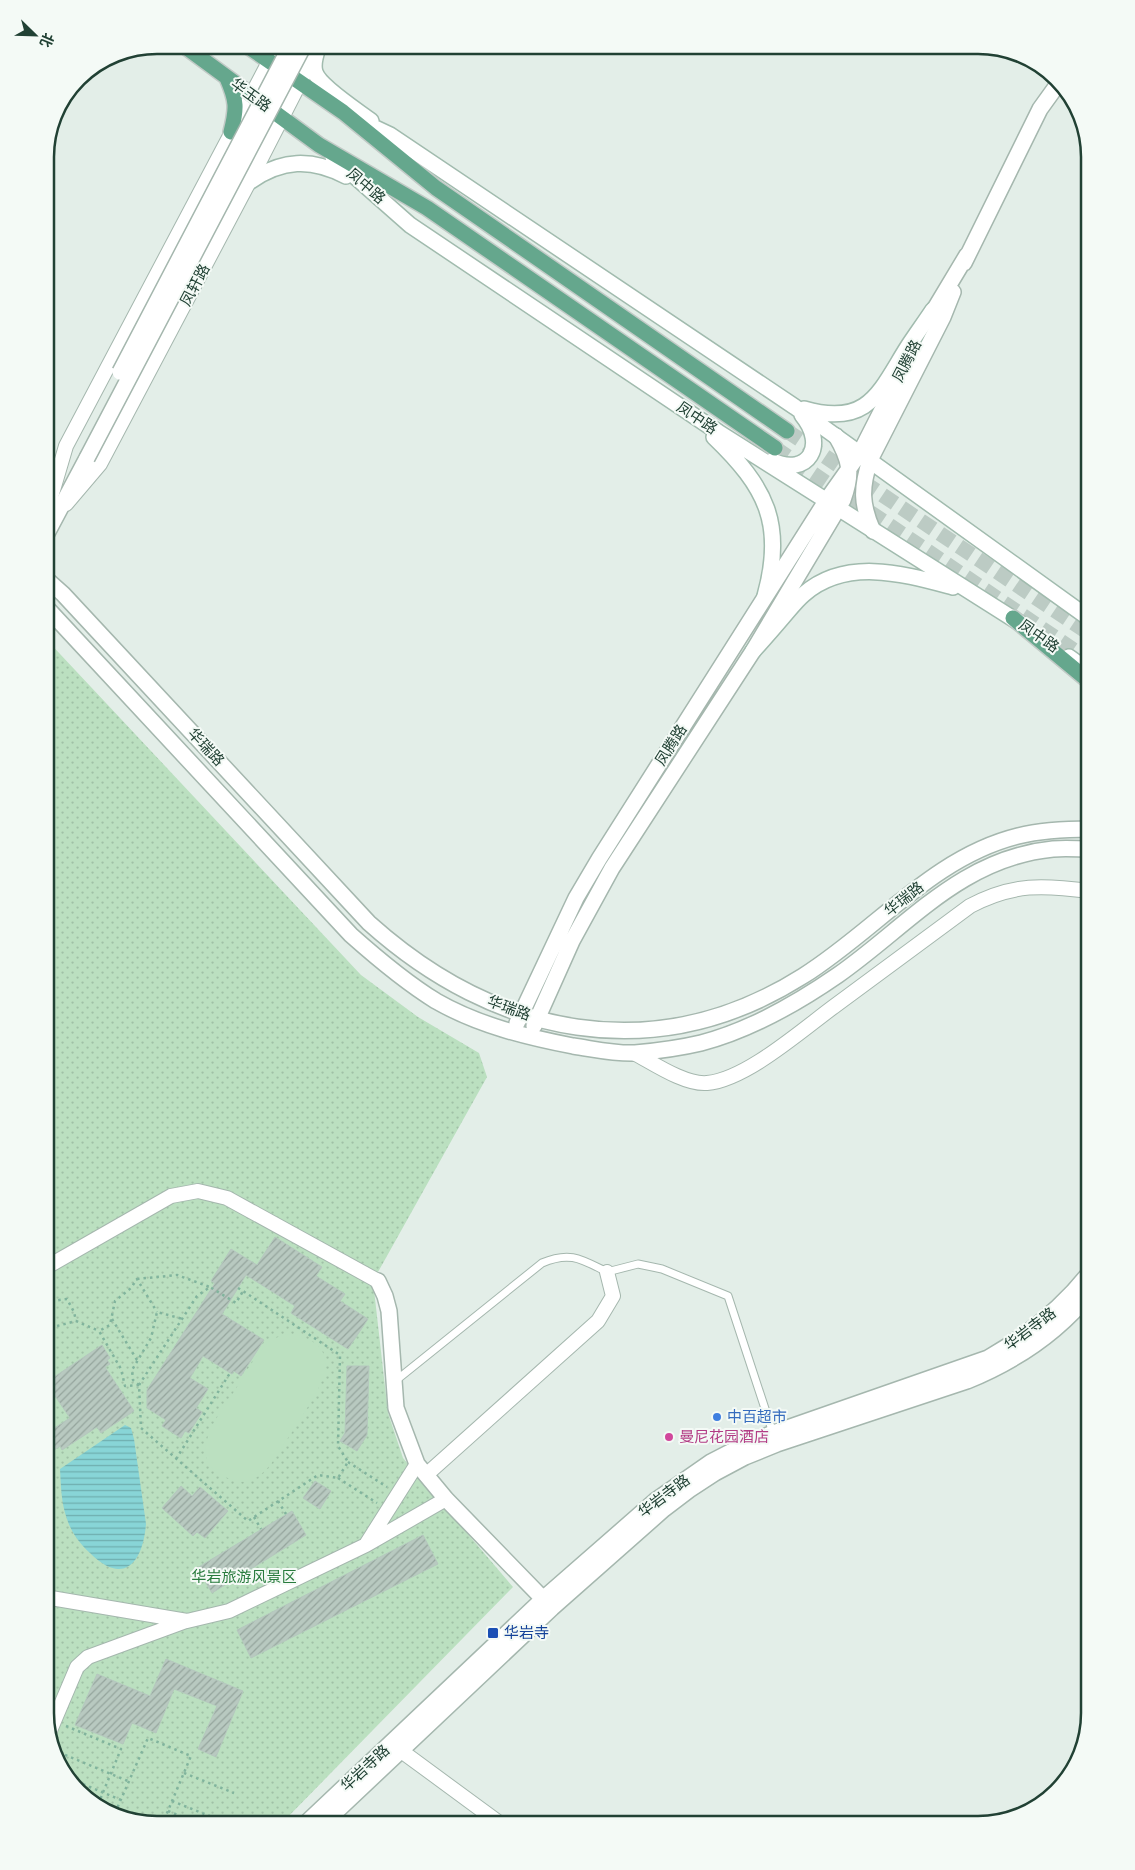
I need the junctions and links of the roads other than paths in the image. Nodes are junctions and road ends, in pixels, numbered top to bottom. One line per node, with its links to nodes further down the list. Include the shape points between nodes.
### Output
1 (195, 54): 9 (main road, 华玉路)
2 (259, 54): 8 (main road)
3 (273, 54): 8 (street, 凤轩路)
4 (286, 54): 30 (street, 凤轩路, bridge)
5 (299, 54): 30 (street, 凤轩路, bridge)
6 (314, 54): 10 (street, 凤轩路)
7 (316, 54): 18 (street, via 315,73 327,87)
8 (269, 61): 10 (main road); 13 (street, 凤轩路)
9 (227, 77): 13 (main road, 华玉路); 17 (main road, via 235,97 236,113)
10 (300, 83): 15 (main road); 16 (street, 凤轩路)
11 (1052, 85): 14 (street)
12 (1055, 88): 14 (street)
13 (251, 94): 16 (main road, 华玉路); 17 (street, 凤轩路)
14 (1040, 108): 22 (street)
15 (343, 112): 18 (street); 26 (main road, via 436,188)
16 (282, 118): 19 (main road, 华玉路); 20 (street, 凤轩路)
17 (231, 132): 33 (street, 凤轩路, via 66,446)
18 (390, 135): 24 (street)
19 (319, 145): 21 (street, 凤中路); 29 (main road, 华玉路, via 426,208)
20 (249, 182): 21 (street, via 274,168 307,162 328,167); 36 (street, 凤轩路, via 100,464)
21 (366, 187): 25 (street, 凤中路, via 410,225)
22 (967, 255): 23 (street, 凤腾路); 31 (street, via 943,318)
23 (934, 310): 24 (street, via 909,344 888,382 871,401 838,414); 31 (street, 凤腾路)
24 (795, 406): 27 (street, via 808,422 815,438 810,456 802,463 782,465); 28 (street)
25 (690, 413): 27 (street, 凤中路); 40 (street, via 738,460 763,500 773,535 772,572)
26 (787, 431)
27 (718, 432): 34 (street, 凤中路)
28 (836, 436): 31 (street); 32 (street, 凤腾路)
29 (775, 448)
30 (83, 455): 35 (street, 凤轩路)
31 (865, 456): 32 (street, 凤腾路); 37 (street, via 862,500); 41 (street)
32 (849, 468): 34 (street, 凤腾路, via 846,490)
33 (54, 495)
34 (832, 505): 37 (street, 凤中路); 40 (street, 凤腾路); 44 (street, 凤腾路)
35 (54, 506)
36 (54, 510)
37 (873, 530): 39 (street, 凤中路)
38 (54, 586): 50 (street, 华瑞路, via 369,923 421,966 451,984)
39 (970, 592): 43 (street, 凤中路); 44 (street, via 911,576 880,571 847,572 824,580 804,594)
40 (765, 596): 50 (street, 凤腾路, via 576,898)
41 (1081, 612)
42 (54, 616): 52 (street, 华瑞路, via 351,935 408,983 437,1002)
43 (1013, 618): 45 (street, 凤中路); 46 (main road)
44 (753, 651): 51 (street, 凤腾路, via 612,868 572,941)
45 (1081, 666)
46 (1081, 675)
47 (1081, 829): 51 (street, 华瑞路, via 1017,836 982,848 918,887 803,976 774,993 704,1021 633,1031 593,1029)
48 (1081, 849): 54 (street, 华瑞路, via 1053,849 1018,855 957,882 840,973 781,1011 745,1028 702,1043)
49 (1081, 890): 54 (street, via 1037,887 1000,892 984,898 768,1055 728,1077 696,1083)
50 (521, 1014): 51 (street, 华瑞路); 52 (street, 凤腾路)
51 (537, 1019): 53 (street, 凤腾路)
52 (513, 1032): 53 (street, 华瑞路)
53 (530, 1037): 54 (street, 华瑞路, via 598,1050)
54 (634, 1053)
55 (54, 1263): 57 (street, via 171,1196 198,1191 227,1198)
56 (607, 1272): 60 (lane, via 570,1257 557,1257 542,1263); 61 (lane, via 638,1264 662,1269 728,1296); 62 (street, via 613,1296 598,1321)
57 (378, 1281): 60 (street, via 389,1311)
58 (1081, 1283): 61 (street, 华岩寺路, via 1052,1314 988,1358)
59 (1081, 1303): 61 (street, 华岩寺路, via 1063,1323 1018,1358 968,1382)
60 (394, 1382): 62 (street, via 396,1408)
61 (775, 1439): 66 (street, 华岩寺路, via 690,1490)
62 (422, 1469): 63 (street); 64 (street, via 398,1493)
63 (446, 1499): 64 (street); 66 (street)
64 (366, 1545): 67 (street, via 229,1612)
65 (54, 1599): 67 (street)
66 (547, 1603): 69 (street, 华岩寺路); 70 (street, 华岩寺路)
67 (187, 1621): 68 (street, via 88,1657 77,1667)
68 (55, 1722)
69 (400, 1750): 71 (street, 华岩寺路); 72 (street)
70 (314, 1816)
71 (331, 1816)
72 (490, 1816)

